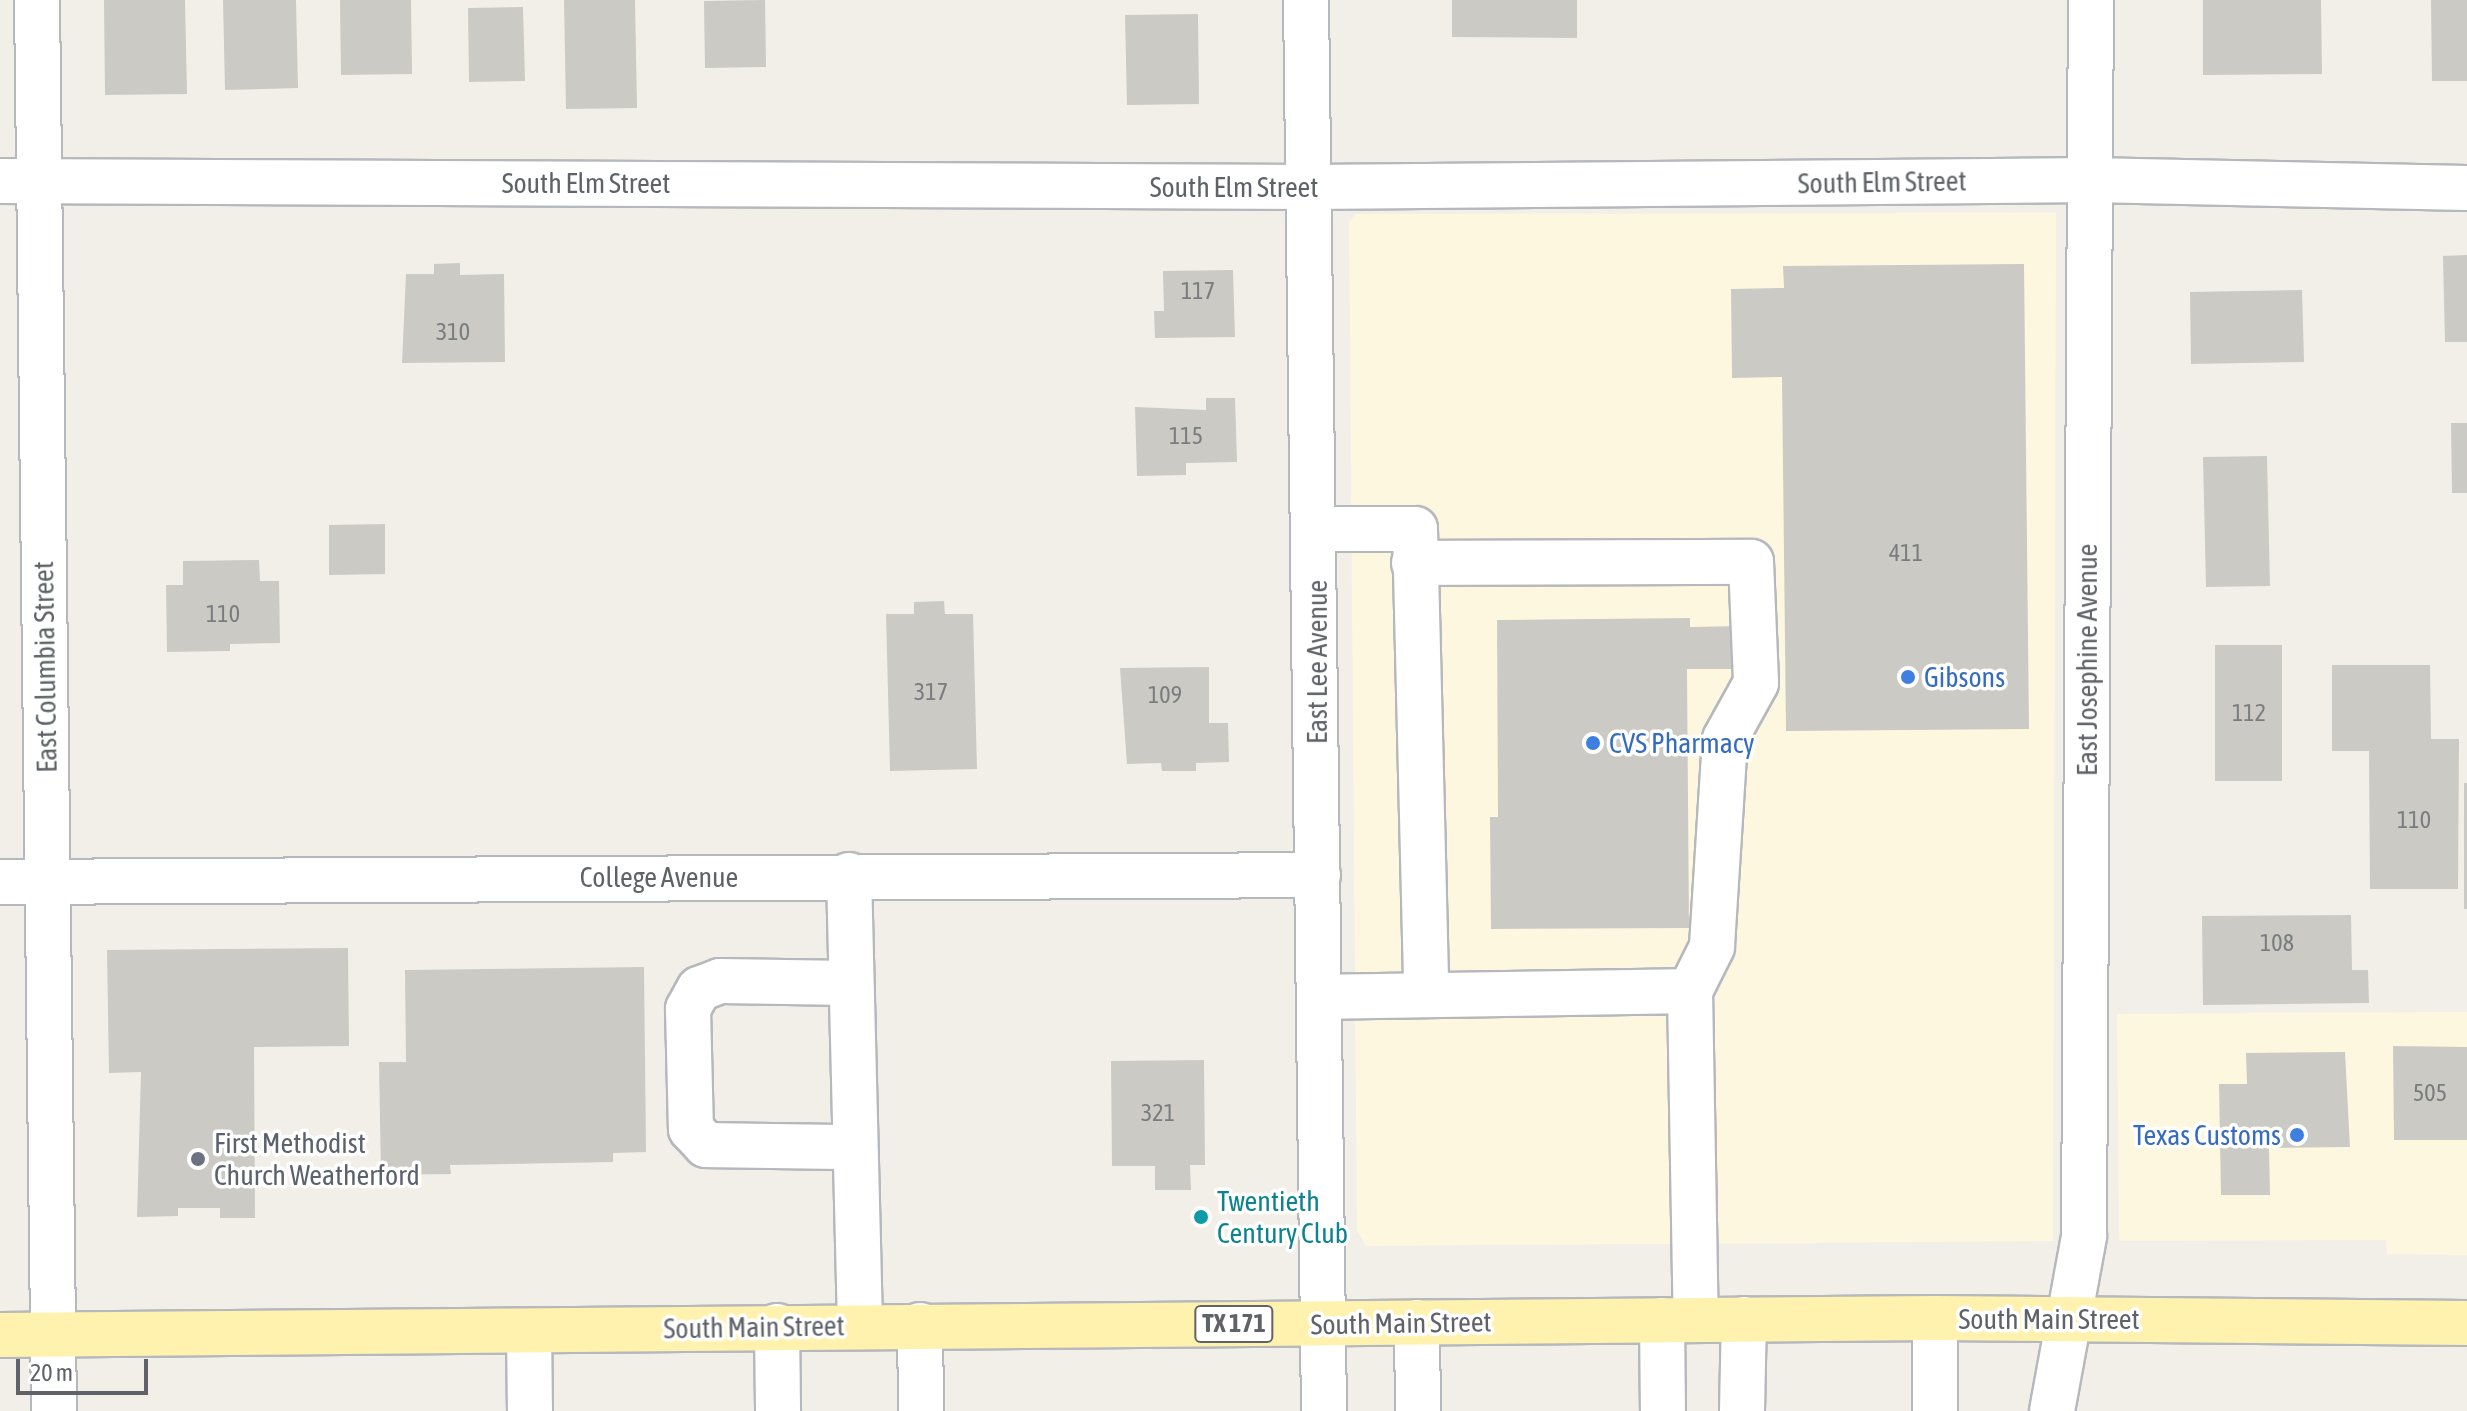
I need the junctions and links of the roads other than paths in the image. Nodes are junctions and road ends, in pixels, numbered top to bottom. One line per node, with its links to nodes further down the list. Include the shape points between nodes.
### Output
1 (37, 0): 5 (street, East Columbia Street)
2 (1306, 0): 6 (street, East Lee Avenue)
3 (2091, 0): 4 (street, East Josephine Avenue)
4 (2090, 180): 6 (street, South Elm Street); 7 (street, South Elm Street); 20 (street, East Josephine Avenue, via 2084,1236)
5 (18, 181): 6 (street, South Elm Street); 13 (street, East Columbia Street)
6 (1310, 187): 8 (street, East Lee Avenue)
7 (2467, 188)
8 (1316, 529): 9 (street, via 1415,529); 11 (street, East Lee Avenue)
9 (1414, 563): 15 (street, via 1751,562 1756,683 1725,739 1712,947); 16 (street)
10 (849, 875): 11 (street, College Avenue); 13 (street, College Avenue); 14 (street)
11 (1318, 875): 17 (street, East Lee Avenue)
12 (0, 882): 13 (street, College Avenue)
13 (48, 882): 31 (street, East Columbia Street)
14 (851, 983): 18 (street); 18 (street, via 720,981 699,989 688,1009 691,1129 706,1145)
15 (1690, 991): 16 (street); 22 (street)
16 (1426, 995): 17 (street)
17 (1320, 997): 24 (street, East Lee Avenue)
18 (855, 1147): 26 (street)
19 (1935, 1318): 20 (main road, South Main Street / TX 171); 21 (main road, South Main Street / TX 171); 40 (street)
20 (2067, 1318): 25 (main road, South Main Street / TX 171); 41 (street, East Josephine Avenue)
21 (1744, 1319): 22 (main road, South Main Street / TX 171); 39 (street)
22 (1679, 1320): 23 (main road, South Main Street / TX 171); 38 (street)
23 (1417, 1322): 24 (main road, South Main Street / TX 171); 37 (street)
24 (1323, 1323): 27 (main road, South Main Street / TX 171); 36 (street, East Lee Avenue)
25 (2467, 1323)
26 (860, 1325): 27 (main road, South Main Street / TX 171); 28 (main road, South Main Street / TX 171)
27 (920, 1325): 35 (street)
28 (777, 1326): 29 (main road, South Main Street / TX 171); 34 (street)
29 (529, 1331): 31 (main road, South Main Street / TX 171); 33 (street)
30 (0, 1335): 31 (main road, South Main Street / TX 171)
31 (53, 1335): 32 (street, East Columbia Street)
32 (54, 1411)
33 (530, 1411)
34 (778, 1411)
35 (921, 1411)
36 (1324, 1411)
37 (1418, 1411)
38 (1663, 1411)
39 (1742, 1411)
40 (1935, 1411)
41 (2052, 1411)

